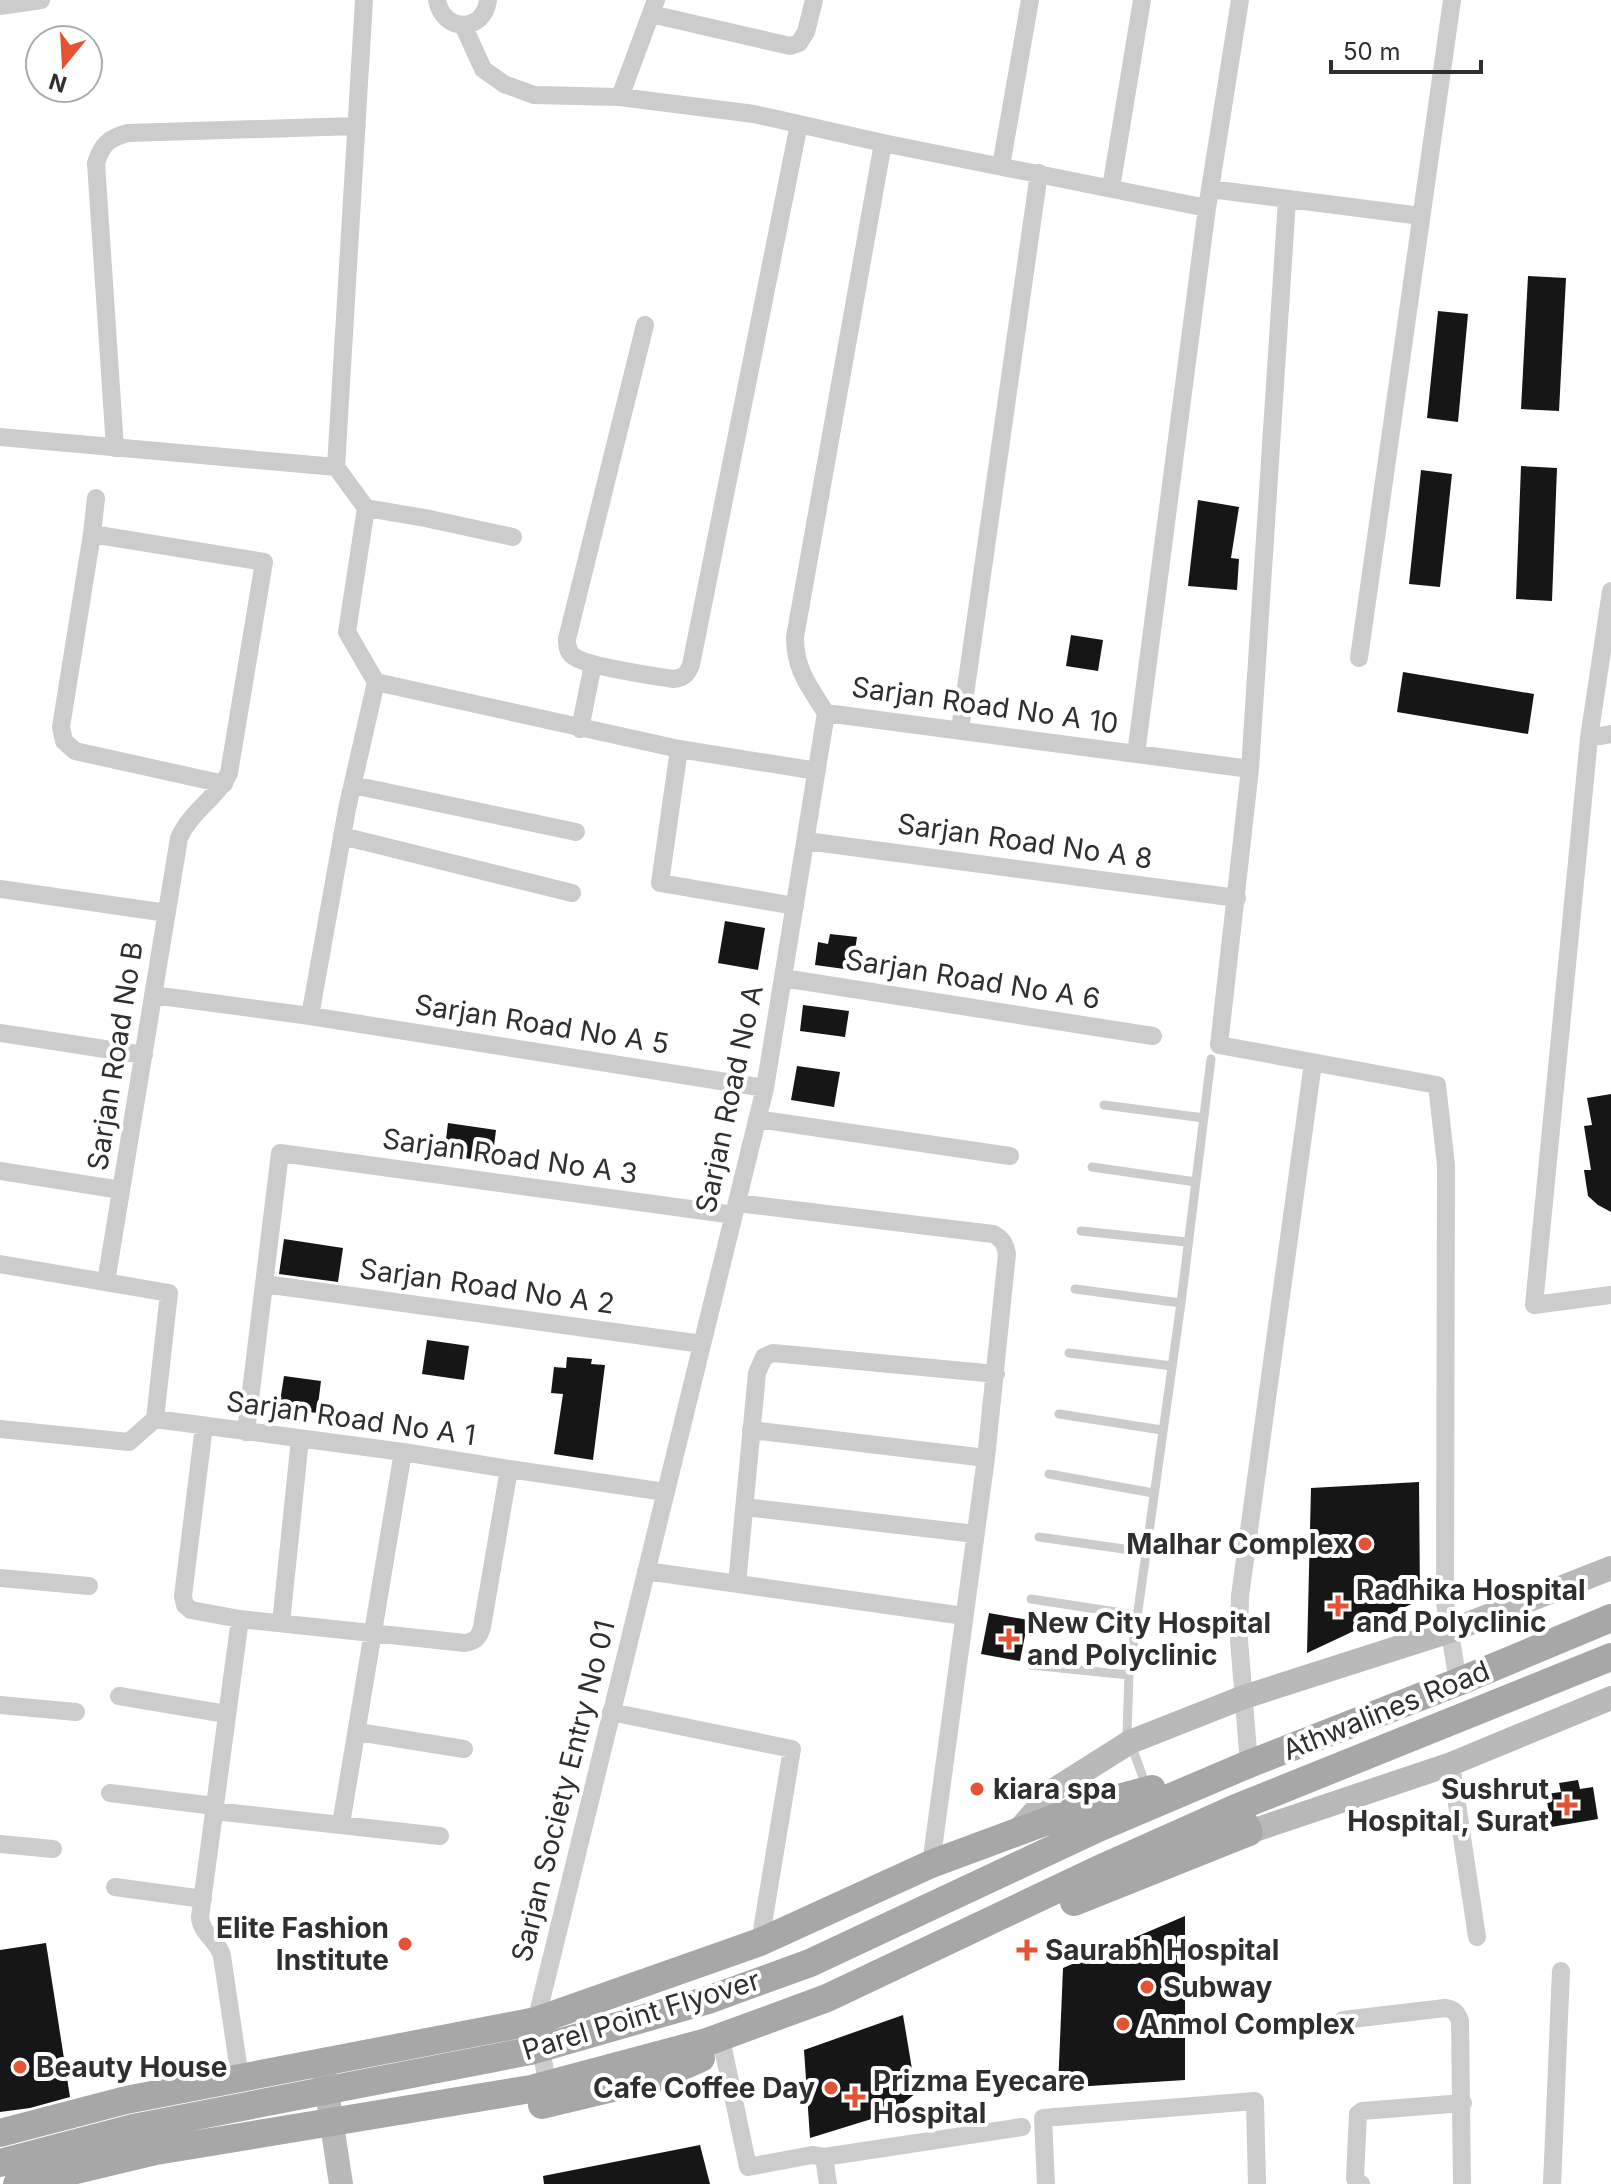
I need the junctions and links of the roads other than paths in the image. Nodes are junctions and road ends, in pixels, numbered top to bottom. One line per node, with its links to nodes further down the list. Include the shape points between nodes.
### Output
1 (41, 0): 10 (street)
2 (364, 0): 15 (street)
3 (437, 0): 12 (street, via 448,21)
4 (488, 0): 12 (street, via 485,13)
5 (814, 0): 11 (street, via 806,32 790,46)
6 (1030, 0): 17 (street)
7 (1142, 0): 19 (street)
8 (1240, 0): 20 (street)
9 (1452, 0): 23 (street)
10 (0, 6)
11 (654, 7): 13 (street)
12 (463, 25): 13 (street, via 483,69 504,84 534,95)
13 (620, 97): 14 (street)
14 (799, 124): 16 (street); 34 (street, via 691,665 687,674 673,679)
15 (357, 126): 26 (street, via 128,133 106,142 96,163); 27 (street)
16 (883, 143): 17 (street); 36 (street, via 795,637 798,667)
17 (1001, 166): 18 (street)
18 (1039, 173): 19 (street); 38 (street)
19 (1111, 188): 22 (street)
20 (1210, 189): 21 (street); 22 (street)
21 (1287, 200): 23 (street); 43 (street)
22 (1207, 208): 42 (street)
23 (1421, 216): 33 (street)
24 (645, 325): 34 (street, via 567,639 571,655)
25 (0, 437): 26 (street)
26 (115, 448): 27 (street)
27 (336, 467): 29 (street)
28 (96, 498): 30 (street)
29 (366, 508): 31 (street); 35 (street, via 347,632)
30 (92, 534): 45 (street, via 61,727 64,741 75,751); 45 (street, via 264,562)
31 (513, 537)
32 (1611, 591): 40 (street)
33 (1359, 658)
34 (593, 664): 37 (street)
35 (376, 682): 37 (street); 46 (street)
36 (826, 713): 38 (street, Sarjan Road No A 10); 44 (street, Sarjan Road No A)
37 (580, 729): 41 (street)
38 (960, 730): 42 (street, Sarjan Road No A 10)
39 (1611, 734): 40 (street)
40 (1589, 738): 79 (street, via 1534,1305)
41 (679, 749): 44 (street); 53 (street, via 660,883)
42 (1136, 754): 43 (street, Sarjan Road No A 10)
43 (1250, 769): 52 (street)
44 (817, 771): 49 (street, Sarjan Road No A)
45 (224, 784): 54 (street, Sarjan Road No B, via 179,838)
46 (353, 785): 47 (street); 48 (street)
47 (576, 832)
48 (342, 836): 51 (street); 57 (street)
49 (806, 841): 52 (street, Sarjan Road No A 8); 53 (street, Sarjan Road No A)
50 (0, 889): 54 (street)
51 (572, 893)
52 (1237, 898): 62 (street, via 1219,1045)
53 (795, 906): 55 (street, Sarjan Road No A)
54 (167, 913): 56 (street, Sarjan Road No B)
55 (783, 978): 59 (street, Sarjan Road No A 6); 63 (street, Sarjan Road No A)
56 (153, 995): 57 (street, Sarjan Road No A 5); 60 (street, Sarjan Road No B)
57 (310, 1016): 63 (street, Sarjan Road No A 5)
58 (0, 1033): 60 (street)
59 (1153, 1036)
60 (144, 1055): 71 (street, Sarjan Road No B)
61 (1211, 1059): 65 (lane)
62 (1313, 1063): 114 (street, via 1437,1085 1446,1165 1445,1603); 121 (street, via 1240,1596)
63 (765, 1088): 66 (street, Sarjan Road No A)
64 (1104, 1105): 65 (lane)
65 (1204, 1118): 70 (lane)
66 (757, 1119): 67 (street); 72 (street, Sarjan Road No A)
67 (1010, 1156)
68 (1092, 1167): 70 (lane)
69 (0, 1171): 71 (street)
70 (1196, 1182): 74 (lane)
71 (121, 1190): 76 (street, Sarjan Road No B)
72 (735, 1209): 77 (street, Sarjan Road No A 3, via 280,1153); 81 (street, Sarjan Road No A); 84 (street, Sarjan Road No A 3, via 1000,1238 1007,1254)
73 (1081, 1231): 74 (lane)
74 (1187, 1242): 80 (lane)
75 (0, 1264): 76 (street)
76 (106, 1282): 86 (street, via 169,1293)
77 (264, 1284): 81 (street, Sarjan Road No A 2); 91 (street)
78 (1075, 1289): 80 (lane)
79 (1611, 1295)
80 (1181, 1303): 83 (lane)
81 (702, 1344): 97 (street, Sarjan Road No A)
82 (1069, 1353): 83 (lane)
83 (1172, 1366): 90 (lane)
84 (996, 1374): 89 (street, via 768,1354 758,1367); 94 (street)
85 (1059, 1414): 90 (lane)
86 (155, 1419): 87 (street, Sarjan Road No A 1); 88 (street, via 129,1442)
87 (204, 1426): 91 (street, Sarjan Road No A 1); 112 (street, via 183,1596 191,1610)
88 (0, 1429)
89 (751, 1430): 94 (street); 99 (street)
90 (1162, 1430): 98 (lane)
91 (246, 1432): 92 (street, Sarjan Road No A 1)
92 (300, 1439): 93 (street, Sarjan Road No A 1); 113 (street)
93 (403, 1452): 95 (street, Sarjan Road No A 1); 115 (street)
94 (986, 1458): 100 (street)
95 (509, 1469): 97 (street, Sarjan Road No A 1); 115 (street, via 480,1635 465,1643)
96 (1049, 1474): 98 (lane)
97 (665, 1492): 104 (street, Sarjan Society Entry No 01)
98 (1153, 1493): 102 (lane)
99 (745, 1507): 100 (street); 106 (street)
100 (975, 1534): 110 (street)
101 (1039, 1537): 102 (lane)
102 (1145, 1552): 109 (lane)
103 (1611, 1568): 114 (street)
104 (646, 1571): 106 (street); 125 (street, Sarjan Society Entry No 01)
105 (0, 1578): 107 (street)
106 (737, 1584): 110 (street)
107 (89, 1586)
108 (1031, 1599): 109 (lane)
109 (1136, 1615): 118 (lane)
110 (964, 1616): 141 (street)
111 (1611, 1618): 119 (main road, Athwalines Road)
112 (240, 1619): 113 (street); 126 (street)
113 (281, 1623): 115 (street)
114 (1450, 1631): 119 (street); 121 (street)
115 (373, 1634): 127 (street)
116 (1611, 1657): 135 (main road, Athwalines Road)
117 (1031, 1665): 118 (lane)
118 (1129, 1675): 128 (lane)
119 (1458, 1682): 130 (main road, Athwalines Road)
120 (119, 1696): 126 (street)
121 (1244, 1697): 128 (street); 130 (street)
122 (1611, 1704): 131 (street)
123 (0, 1705): 124 (street)
124 (76, 1712)
125 (611, 1712): 145 (street, via 792,1749); 148 (street, Sarjan Society Entry No 01)
126 (226, 1714): 134 (street)
127 (358, 1732): 129 (street); 136 (street)
128 (1130, 1742): 132 (lane); 137 (street, via 1054,1790)
129 (464, 1749)
130 (1249, 1764): 132 (main road); 158 (main road, Parel Point Flyover, via 1098,1828 810,1963 708,2000 530,2051 133,2128)
131 (1451, 1764): 135 (street); 144 (street)
132 (1147, 1790): 137 (main road)
133 (110, 1793): 134 (street)
134 (214, 1809): 136 (street); 143 (street)
135 (1242, 1820): 149 (main road, via 838,2011); 160 (main road, Parel Point Flyover, via 1106,1866 827,1998 707,2042 531,2089 156,2151)
136 (341, 1824): 138 (street)
137 (1017, 1832): 141 (main road)
138 (440, 1836)
139 (0, 1844): 140 (street)
140 (53, 1849)
141 (931, 1864): 145 (main road)
142 (115, 1887): 143 (street)
143 (203, 1899): 151 (street, via 200,1924 222,1956)
144 (1477, 1937)
145 (760, 1942): 148 (main road)
146 (1561, 1971): 168 (street)
147 (1343, 2020): 152 (street, via 1451,2009 1457,2013)
148 (536, 2021): 150 (main road); 153 (street, Sarjan Society Entry No 01)
149 (723, 2048): 153 (main road, via 659,2077); 159 (street)
150 (322, 2062): 151 (main road); 156 (street)
151 (240, 2078): 155 (main road, via 126,2100)
152 (1463, 2103): 166 (street, via 1358,2114 1355,2178); 167 (street)
153 (551, 2104): 156 (main road)
154 (1022, 2127): 157 (street)
155 (0, 2133)
156 (334, 2139): 161 (main road, via 141,2166); 162 (street)
157 (824, 2157): 159 (street, via 812,2155); 163 (street)
158 (0, 2163)
159 (749, 2176)
160 (17, 2184)
161 (74, 2184)
162 (341, 2184)
163 (828, 2184)
164 (1046, 2184): 165 (street, via 1043,2118 1255,2101)
165 (1257, 2184)
166 (1361, 2184)
167 (1462, 2184)
168 (1552, 2184)

